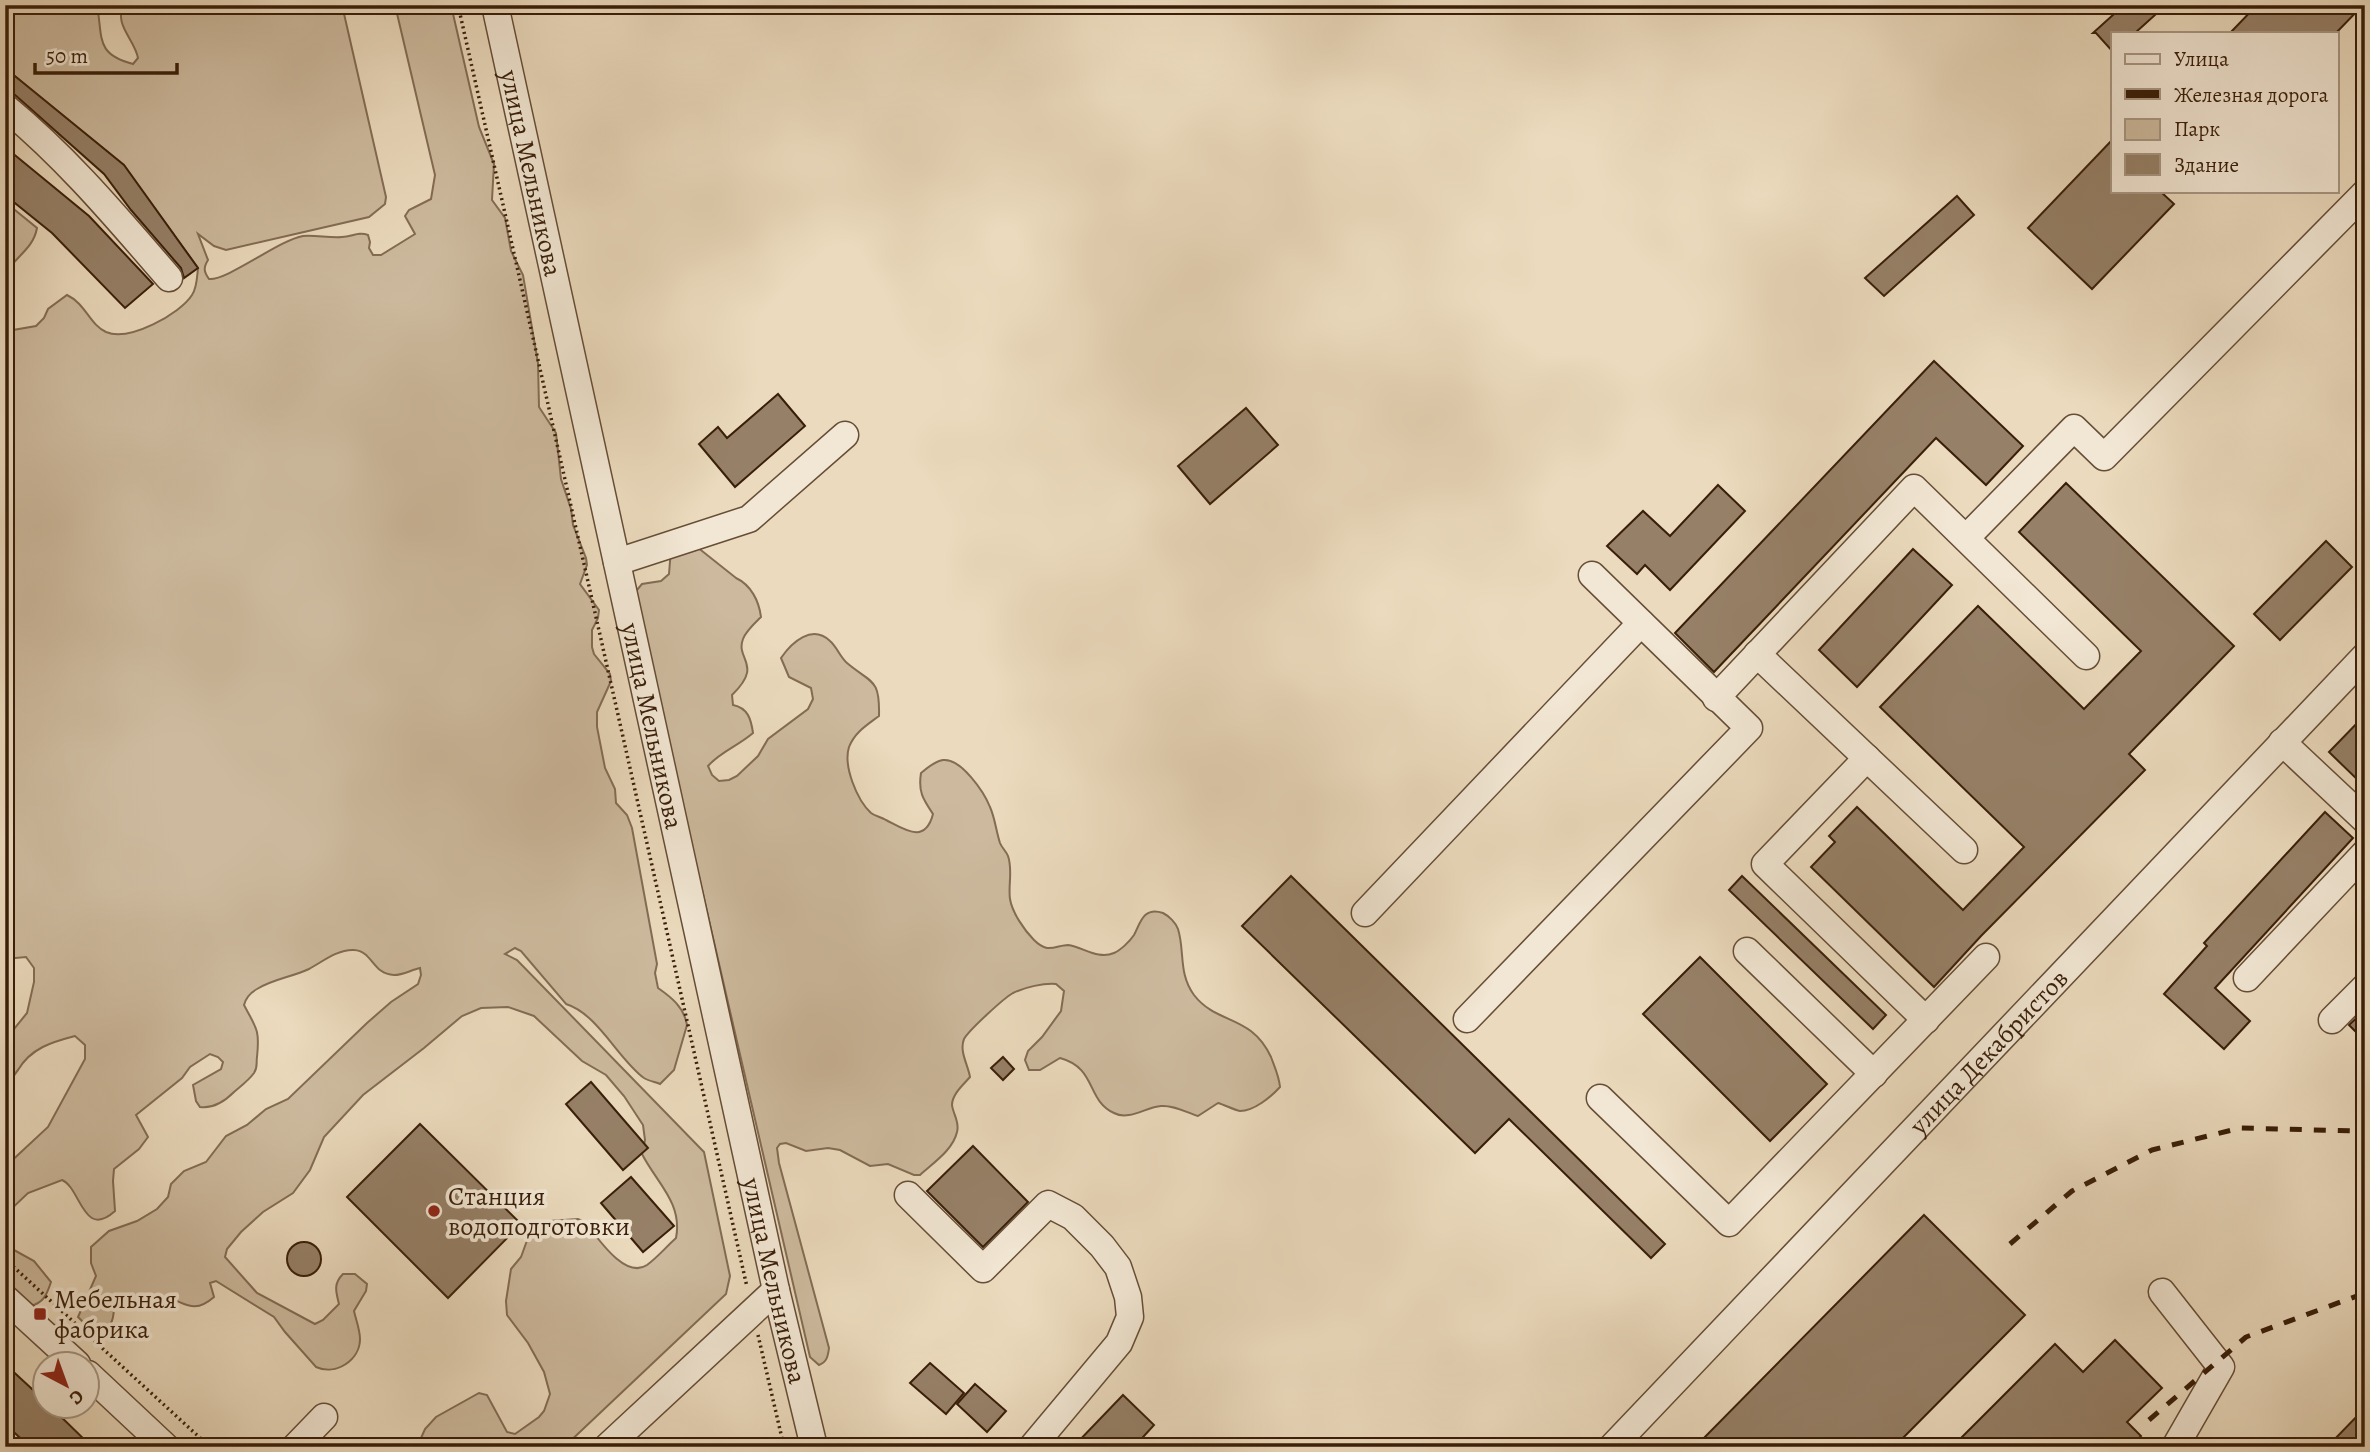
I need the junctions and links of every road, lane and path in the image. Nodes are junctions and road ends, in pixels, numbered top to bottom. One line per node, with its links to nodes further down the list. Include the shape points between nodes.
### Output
1 (458, 5): 35 (path)
2 (495, 5): 8 (street, улица Мельникова)
3 (6, 110): 5 (street, via 40,136 89,185)
4 (2365, 193): 7 (street, via 2104,457 2074,428)
5 (169, 278)
6 (845, 435): 8 (street, via 749,519)
7 (1966, 538): 11 (street, via 1914,488); 12 (street)
8 (617, 562): 32 (street, улица Мельникова)
9 (1592, 575): 10 (street)
10 (1641, 623): 14 (street); 20 (street)
11 (1757, 654): 14 (street); 16 (street)
12 (2086, 656)
13 (2365, 656): 15 (street, улица Декабристов)
14 (1716, 698): 25 (street, via 1749,728)
15 (2282, 743): 17 (street); 46 (street, улица Декабристов)
16 (1867, 758): 18 (street); 26 (street, via 1765,864)
17 (2365, 820)
18 (1964, 850)
19 (2365, 853): 23 (street)
20 (1365, 913)
21 (1747, 951): 28 (street)
22 (1986, 957): 26 (street)
23 (2247, 978)
24 (2365, 987): 27 (street)
25 (1467, 1019)
26 (1926, 1020): 28 (street)
27 (2333, 1020)
28 (1874, 1074): 29 (street, via 1729,1223)
29 (1600, 1098)
30 (908, 1195): 45 (street, via 983,1269 1048,1204 1073,1217 1118,1267 1130,1317 1119,1343)
31 (5, 1259): 40 (path)
32 (776, 1290): 35 (street); 44 (street, улица Мельникова)
33 (2162, 1292): 47 (street, via 2221,1367)
34 (5, 1298): 36 (street)
35 (752, 1312): 42 (street); 43 (path)
36 (62, 1350)
37 (102, 1387): 39 (street)
38 (324, 1417): 41 (street)
39 (166, 1447)
40 (211, 1447)
41 (295, 1447)
42 (607, 1447)
43 (783, 1447)
44 (814, 1447)
45 (1032, 1447)
46 (1612, 1447)
47 (2175, 1447)

